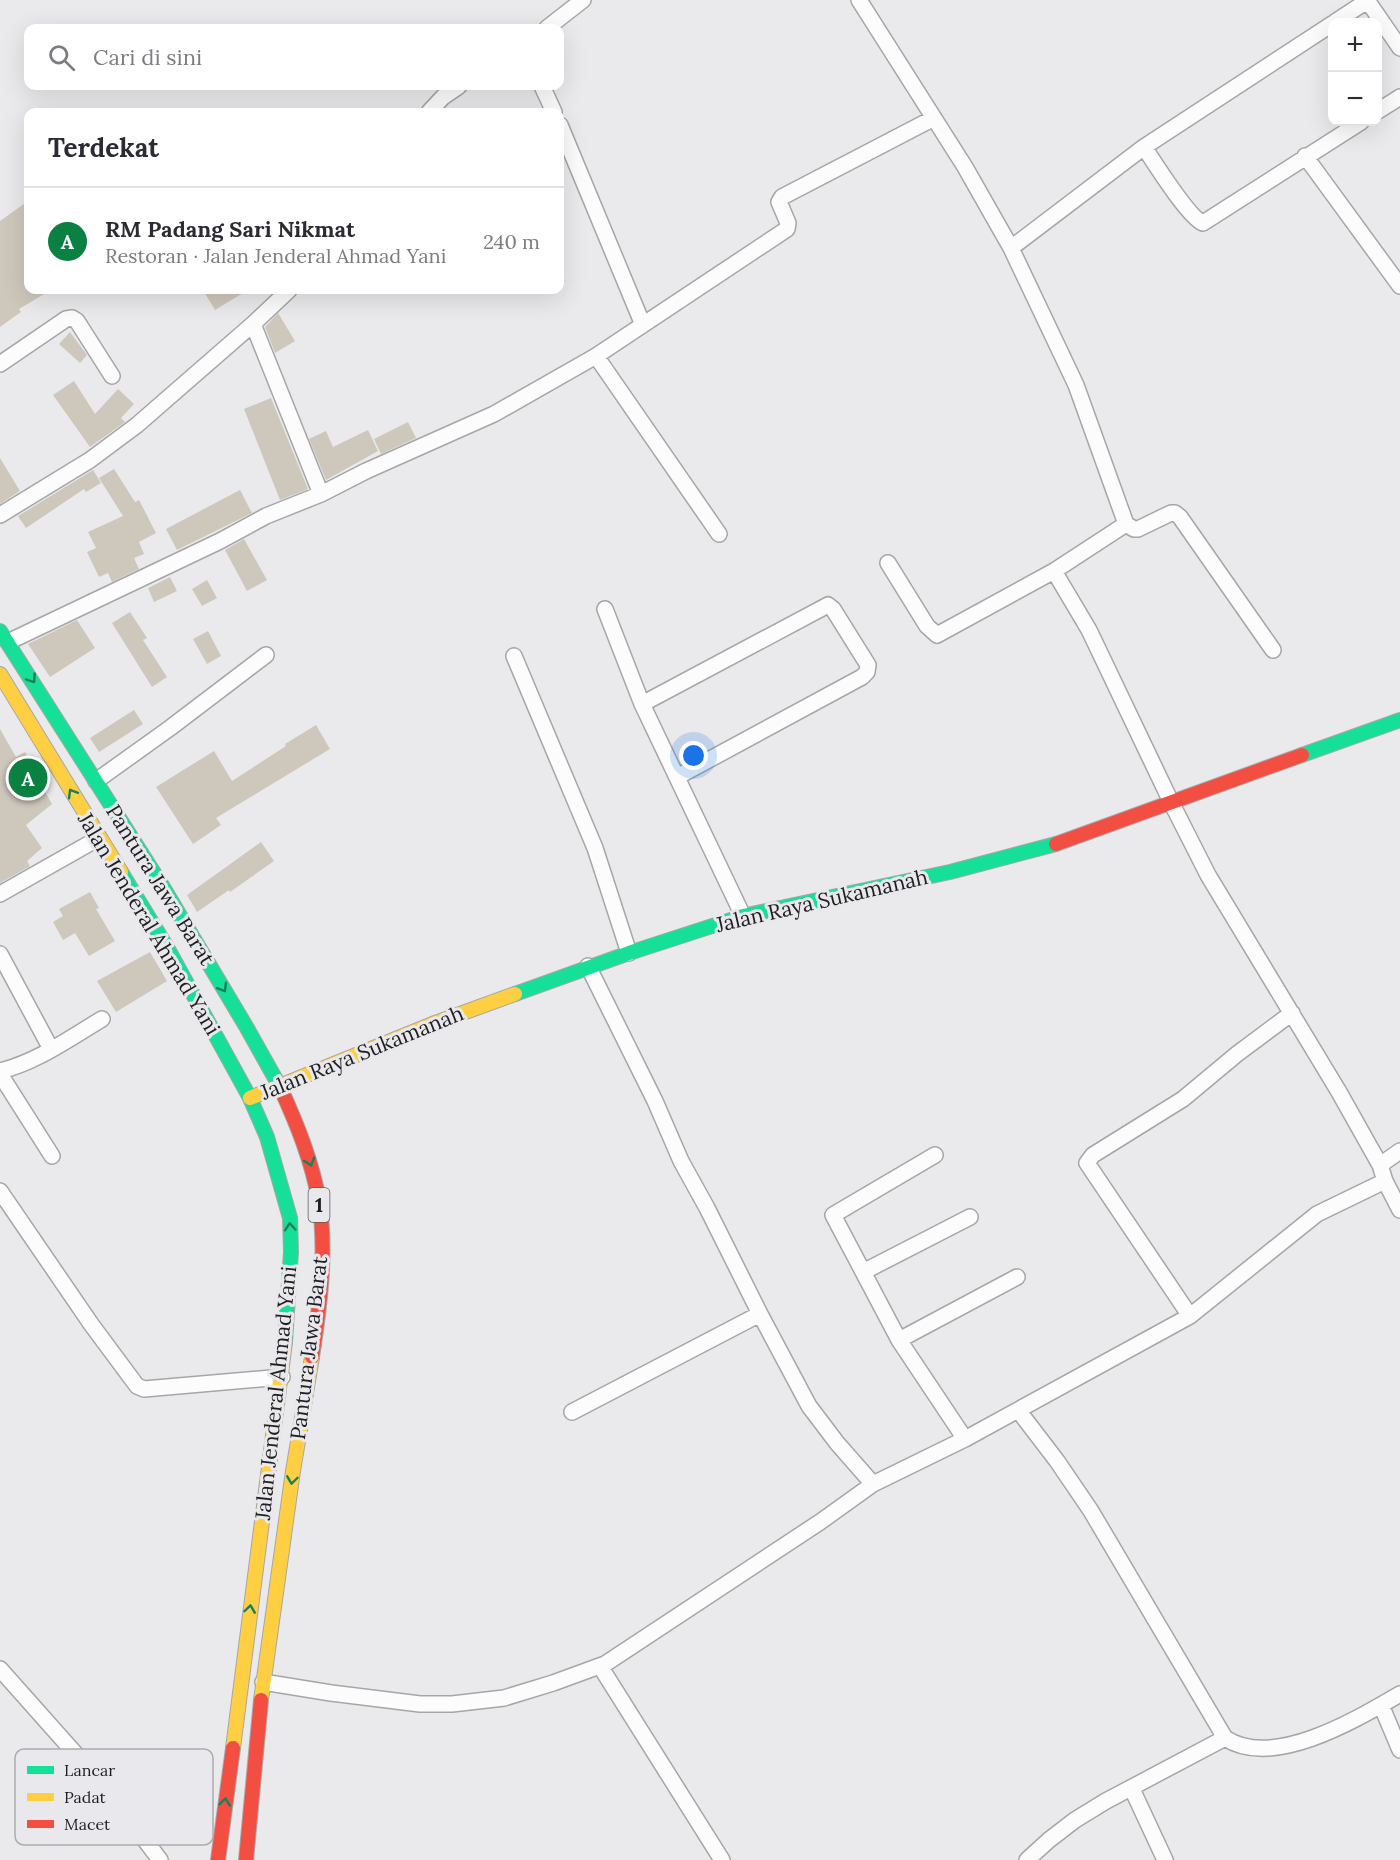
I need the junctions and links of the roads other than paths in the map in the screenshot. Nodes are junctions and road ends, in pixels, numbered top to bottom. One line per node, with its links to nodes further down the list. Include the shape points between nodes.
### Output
1 (859, 0): 15 (street)
2 (573, 3): 6 (street)
3 (1342, 18): 4 (street, via 1364,3 1369,3)
4 (1379, 18)
5 (1382, 22): 8 (street)
6 (551, 24)
7 (1328, 27): 18 (street)
8 (1400, 48)
9 (453, 90): 12 (street)
10 (544, 90): 13 (street)
11 (1400, 97): 14 (street)
12 (433, 108)
13 (552, 108)
14 (1382, 108)
15 (934, 118): 20 (street); 24 (street, via 782,197 779,202 788,228)
16 (1354, 126): 19 (street)
17 (564, 136): 24 (street)
18 (1144, 147): 19 (street, via 1192,215 1203,223); 20 (street)
19 (1305, 156): 21 (street)
20 (1011, 248): 30 (street, via 1077,385)
21 (1400, 286)
22 (285, 294): 23 (street)
23 (253, 324): 28 (street); 29 (street, via 137,425 90,460)
24 (643, 325): 25 (street)
25 (596, 356): 28 (street, via 494,414); 31 (street)
26 (0, 364): 27 (street, via 72,318)
27 (112, 376)
28 (321, 494): 35 (street)
29 (0, 515)
30 (1126, 524): 33 (street); 36 (street, via 1134,530 1171,513 1180,517)
31 (718, 534)
32 (888, 563): 33 (street, via 927,626 937,635)
33 (1054, 571): 44 (street, via 1089,630)
34 (605, 609): 40 (street)
35 (4, 636): 43 (main road, Pantura Jawa Barat / 1, one-way to 43)
36 (1273, 650)
37 (266, 655): 43 (street)
38 (514, 656): 48 (street, via 596,848)
39 (0, 674): 45 (main road, Jalan Jenderal Ahmad Yani / 1, one-way to 39)
40 (642, 704): 42 (street); 42 (street, via 828,605 868,665 862,677)
41 (1400, 720): 44 (main road, Jalan Raya Sukamanah)
42 (677, 777): 47 (street)
43 (96, 781): 55 (main road, Pantura Jawa Barat / 1, one-way to 55, via 186,924)
44 (1172, 804): 47 (main road, Jalan Raya Sukamanah, via 1006,858); 51 (street, via 1208,875)
45 (99, 838): 46 (street); 56 (main road, Jalan Jenderal Ahmad Yani / 1, via 168,950)
46 (0, 894)
47 (743, 916): 48 (main road, Jalan Raya Sukamanah)
48 (629, 953): 50 (main road, Jalan Raya Sukamanah)
49 (0, 954): 53 (street)
50 (588, 966): 55 (main road, Jalan Raya Sukamanah); 67 (street, via 681,1161)
51 (1292, 1013): 60 (street); 68 (street, via 1184,1099 1093,1155 1088,1163)
52 (102, 1019): 53 (street)
53 (51, 1049): 54 (street)
54 (0, 1073): 59 (street)
55 (279, 1086): 56 (main road, Jalan Raya Sukamanah); 77 (main road, Pantura Jawa Barat / 1, one-way to 77, via 312,1165 319,1204 321,1265 313,1345)
56 (250, 1098): 70 (main road, Jalan Jenderal Ahmad Yani / 1, one-way to 56, via 290,1218 267,1137)
57 (1400, 1151): 60 (street)
58 (935, 1155): 65 (street, via 833,1215)
59 (52, 1156)
60 (1380, 1165): 61 (street)
61 (1384, 1181): 63 (street); 68 (street, via 1317,1214)
62 (0, 1191): 70 (street, via 137,1386 144,1389)
63 (1400, 1210)
64 (970, 1217): 65 (street)
65 (863, 1272): 69 (street)
66 (1017, 1277): 69 (street)
67 (760, 1314): 72 (street); 74 (street, via 809,1406)
68 (1190, 1316): 71 (street)
69 (898, 1340): 73 (street)
70 (282, 1377): 86 (main road, Jalan Jenderal Ahmad Yani / 1, one-way to 70)
71 (1018, 1410): 73 (street); 80 (street, via 1091,1511)
72 (572, 1412)
73 (965, 1439): 74 (street)
74 (873, 1484): 75 (street, via 728,1585)
75 (600, 1666): 77 (street, via 504,1698 452,1704 420,1704); 88 (street)
76 (0, 1669): 81 (street)
77 (263, 1682): 87 (main road, Pantura Jawa Barat / 1)
78 (1400, 1694): 79 (street)
79 (1381, 1705): 80 (street, via 1340,1727 1280,1748 1235,1745); 82 (street)
80 (1225, 1738): 83 (street)
81 (71, 1749)
82 (1400, 1750)
83 (1132, 1789): 89 (street, via 1075,1820); 90 (street)
84 (149, 1845): 85 (street)
85 (160, 1860)
86 (218, 1860)
87 (246, 1860)
88 (722, 1860)
89 (1027, 1860)
90 (1165, 1860)

